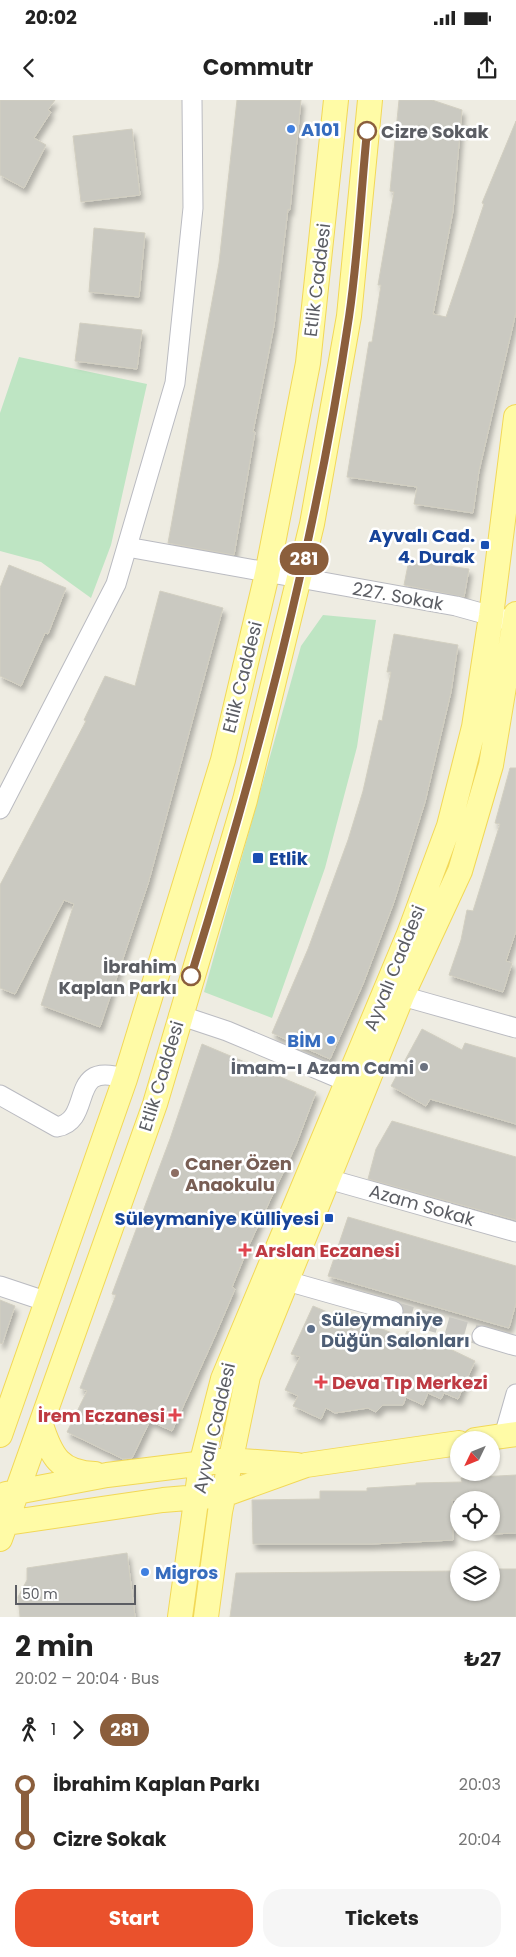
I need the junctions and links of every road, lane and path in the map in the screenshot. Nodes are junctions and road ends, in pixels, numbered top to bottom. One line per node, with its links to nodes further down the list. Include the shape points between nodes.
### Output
1 (192, 100): 5 (street, via 193,208 175,384)
2 (336, 100): 6 (main road, Etlik Caddesi, via 308,363)
3 (370, 100): 7 (main road, Etlik Caddesi, via 349,316)
4 (516, 417): 8 (main road, Ayvalı Caddesi)
5 (127, 547): 6 (street, 227. Sokak); 10 (street, via 116,584)
6 (267, 574): 7 (street, 227. Sokak); 14 (main road, Etlik Caddesi, via 222,760)
7 (299, 579): 8 (street, 227. Sokak, via 456,606); 12 (main road, Etlik Caddesi, via 245,800)
8 (492, 616): 9 (street, 227. Sokak); 15 (main road, Ayvalı Caddesi, via 474,727 448,826 409,934)
9 (516, 619): 11 (main road, Ayvalı Caddesi, via 491,765 460,871)
10 (0, 809)
11 (402, 996): 13 (street); 17 (main road, Ayvalı Caddesi)
12 (179, 1016): 15 (street, via 236,1035); 26 (main road, Etlik Caddesi, via 155,1104)
13 (516, 1028)
14 (125, 1079): 16 (street, via 109,1074 97,1075 85,1086 75,1117 67,1125 57,1127); 21 (main road, Etlik Caddesi)
15 (348, 1082): 31 (main road, Ayvalı Caddesi, via 230,1357)
16 (0, 1095)
17 (328, 1179): 18 (street, Azam Sokak); 19 (main road, Ayvalı Caddesi)
18 (516, 1232)
19 (287, 1281): 22 (street); 30 (main road, Ayvalı Caddesi, via 248,1376)
20 (0, 1286): 21 (street)
21 (48, 1302): 27 (main road, Etlik Caddesi)
22 (393, 1311)
23 (482, 1336): 24 (street)
24 (516, 1346)
25 (516, 1394): 28 (street)
26 (41, 1425): 33 (main road, via 53,1455 62,1465 88,1474); 34 (main road, Etlik Caddesi)
27 (0, 1435)
28 (510, 1435)
29 (450, 1443): 32 (main road)
30 (229, 1460): 31 (main road); 32 (main road); 35 (main road, Ayvalı Caddesi)
31 (201, 1465): 33 (main road); 36 (main road, Ayvalı Caddesi)
32 (306, 1466): 35 (main road)
33 (107, 1475): 34 (main road)
34 (9, 1494): 37 (main road, Etlik Caddesi)
35 (223, 1495): 36 (main road); 39 (main road, Ayvalı Caddesi)
36 (197, 1496): 37 (main road); 38 (main road, Ayvalı Caddesi)
37 (2, 1529)
38 (180, 1617)
39 (206, 1617)

